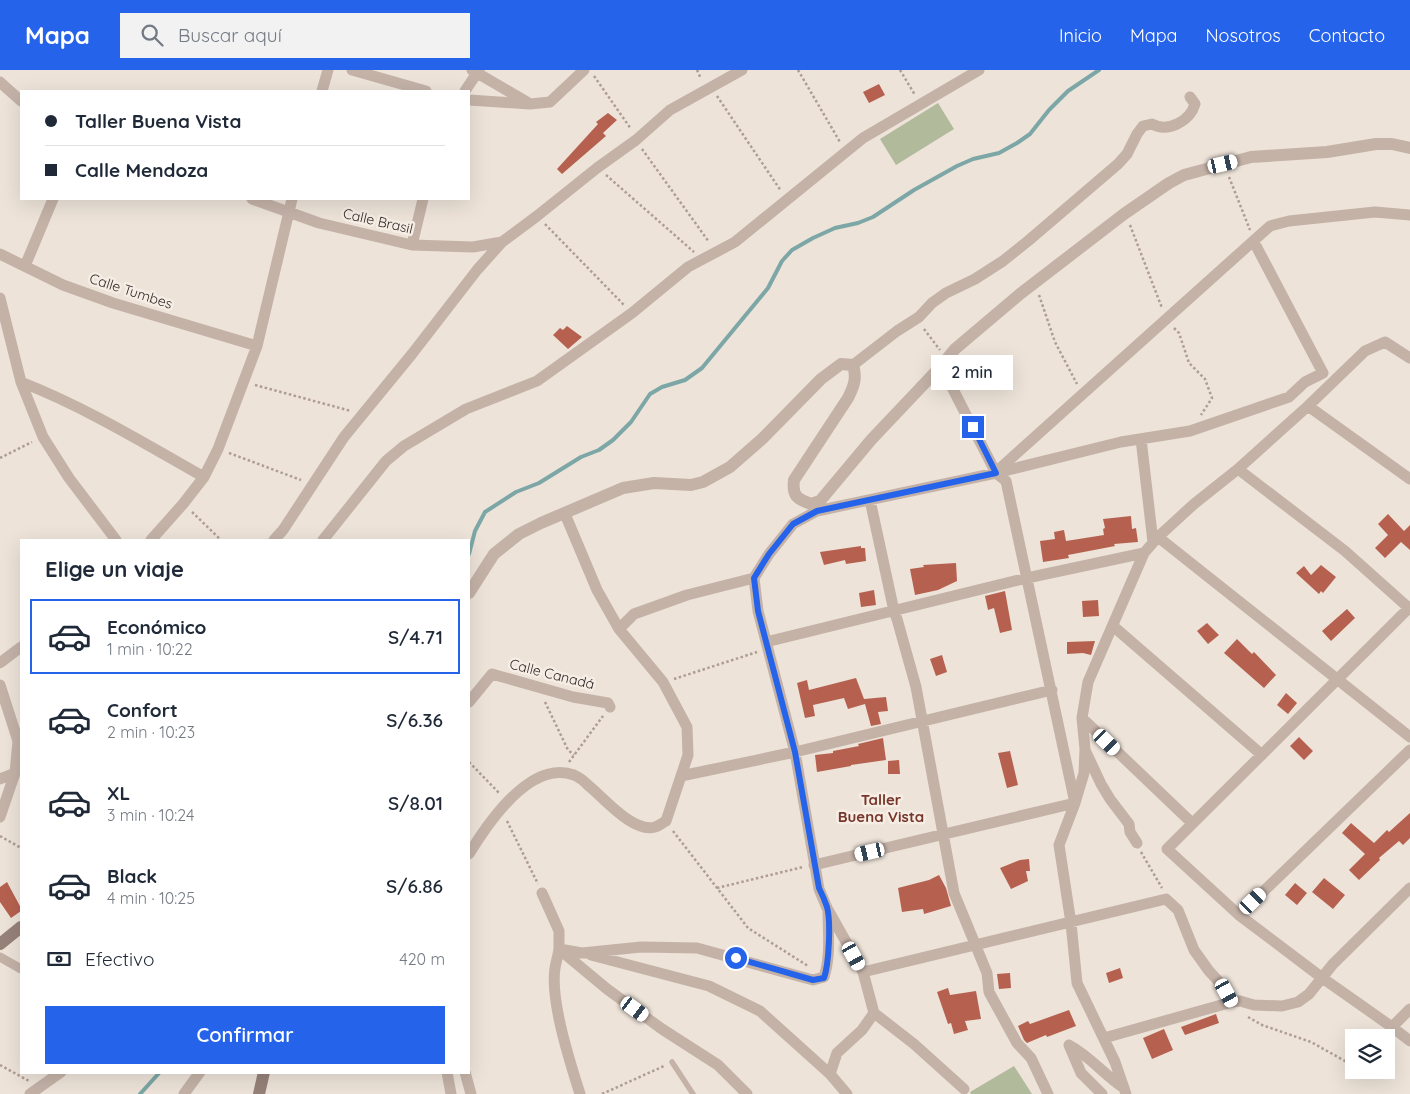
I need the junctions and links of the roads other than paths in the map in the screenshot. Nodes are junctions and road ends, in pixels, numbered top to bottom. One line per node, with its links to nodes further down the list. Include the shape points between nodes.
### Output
1 (328, 70): 8 (street)
2 (352, 70): 9 (street)
3 (584, 70): 14 (street, via 550,102)
4 (742, 70): 22 (street, via 670,110 636,140)
5 (979, 70): 47 (street, via 863,138 736,242 688,267 632,313 537,381 466,410 404,446 386,461)
6 (476, 71): 10 (street); 14 (street)
7 (0, 82): 12 (street)
8 (322, 90)
9 (422, 90)
10 (466, 90)
11 (1190, 97): 32 (street, via 1195,104 1187,118 1171,126 1143,126 1118,164 1028,241 975,279 946,293)
12 (20, 100)
13 (470, 100): 14 (street)
14 (530, 104)
15 (1410, 148): 31 (street, via 1376,144 1327,152 1251,157 1184,175 1126,212 1035,283 955,349)
16 (53, 200): 26 (street)
17 (255, 200): 20 (street, Calle Brasil)
18 (292, 200): 20 (street)
19 (423, 200): 24 (street)
20 (288, 213): 24 (street, Calle Brasil); 29 (street)
21 (1410, 215): 23 (street, via 1375,212 1289,221 1270,226)
22 (502, 242): 24 (street, Calle Brasil, via 472,247); 46 (street, via 344,437)
23 (1254, 242): 35 (street, via 1323,373 1305,382 1289,397 1190,431); 37 (street)
24 (412, 245)
25 (0, 254): 26 (street, Calle Tumbes)
26 (25, 266): 29 (street, Calle Tumbes, via 63,285 113,303)
27 (0, 298): 28 (street)
28 (2, 317): 33 (street)
29 (256, 346): 38 (street, via 218,449)
30 (1410, 358): 34 (street, via 1385,342 1365,351)
31 (944, 362): 37 (street); 41 (street, via 871,440 820,501)
32 (853, 365): 41 (street, via 855,384 848,398 794,480 793,490 798,499); 42 (street, via 841,364 821,379 730,467 703,482 691,485 654,483 623,488)
33 (21, 382): 38 (street, via 105,421); 44 (street, via 43,436 69,478)
34 (1308, 406): 36 (street); 39 (street)
35 (1140, 438): 37 (street); 48 (street)
36 (1238, 469): 48 (street); 53 (street, via 1345,551)
37 (996, 473): 40 (street); 51 (street, via 1006,481)
38 (204, 477): 45 (street)
39 (1410, 479)
40 (870, 500): 43 (street, via 817,511); 54 (street)
41 (811, 504): 43 (street)
42 (565, 514): 52 (street, via 541,523 494,554); 56 (street, via 597,590)
43 (806, 517): 50 (street, via 793,524 780,539)
44 (115, 539)
45 (151, 539)
46 (275, 539)
47 (324, 539)
48 (1155, 540): 49 (street); 60 (street)
49 (1144, 553): 51 (street); 55 (street)
50 (754, 578): 56 (street, via 687,595 634,614); 57 (street)
51 (1027, 578): 54 (street); 62 (street)
52 (470, 590)
53 (1410, 608): 60 (street)
54 (894, 612): 57 (street); 66 (street)
55 (1113, 626): 65 (street, via 1088,682); 71 (street)
56 (619, 629): 72 (street, via 663,682 687,727 688,755)
57 (767, 645): 70 (street)
58 (20, 648): 59 (street)
59 (0, 663)
60 (1338, 680): 67 (street); 71 (street)
61 (0, 685): 73 (street, via 18,741)
62 (1052, 690): 66 (street); 75 (street)
63 (470, 701): 64 (street, Calle Canadá, via 492,674 573,697 608,703)
64 (610, 707)
65 (1082, 718): 68 (street); 77 (street)
66 (923, 721): 70 (street); 78 (street)
67 (1410, 738)
68 (1085, 749): 75 (street, via 1084,773); 79 (street, via 1110,799 1129,824)
69 (1410, 750): 85 (street)
70 (795, 752): 72 (street); 81 (street)
71 (1262, 755): 77 (street)
72 (681, 776): 80 (street, via 666,821 654,827 634,824 576,776 549,773 534,779 505,805)
73 (18, 777): 74 (street); 76 (street)
74 (0, 779)
75 (1075, 803): 78 (street); 86 (street, via 1059,845)
76 (0, 817)
77 (1192, 823): 85 (street, via 1167,848)
78 (943, 835): 81 (street); 89 (street, via 954,892)
79 (1137, 844)
80 (470, 852)
81 (814, 865): 84 (street)
82 (1410, 888): 95 (street)
83 (542, 893): 90 (street, via 559,932)
84 (828, 908): 91 (street, via 824,978 813,980 698,948 641,947); 94 (street)
85 (1239, 915): 95 (street)
86 (1071, 923): 89 (street); 96 (street, via 1166,899 1178,910 1194,950 1208,971 1222,984); 100 (street, via 1077,983)
87 (20, 928): 88 (main road)
88 (0, 944)
89 (976, 944): 94 (street); 120 (street, via 989,992)
90 (559, 949): 91 (street); 116 (street, via 554,969 555,991); 118 (street, via 654,1024 718,1065)
91 (582, 953): 108 (street, via 709,986 760,1011)
92 (0, 956): 93 (street)
93 (20, 968)
94 (862, 972): 98 (street)
95 (1321, 977): 96 (street, via 1309,994 1298,1002 1282,1006); 99 (street)
96 (1232, 1002): 100 (street)
97 (1410, 1009): 99 (street)
98 (874, 1013): 108 (street, via 862,1030 837,1053); 109 (street)
99 (1392, 1026): 101 (street)
100 (1104, 1038): 110 (street)
101 (1410, 1042)
102 (672, 1062): 117 (lane)
103 (58, 1074): 111 (street)
104 (199, 1074): 112 (street)
105 (264, 1074): 113 (main road)
106 (446, 1074): 114 (street)
107 (466, 1074): 115 (street)
108 (830, 1074): 119 (street)
109 (964, 1089)
110 (1125, 1091): 121 (street, via 1081,1051 1069,1045 1081,1073)
111 (30, 1094)
112 (184, 1094)
113 (259, 1094)
114 (451, 1094)
115 (471, 1094)
116 (580, 1094)
117 (693, 1094)
118 (747, 1094)
119 (847, 1094)
120 (1048, 1094)
121 (1102, 1094)

